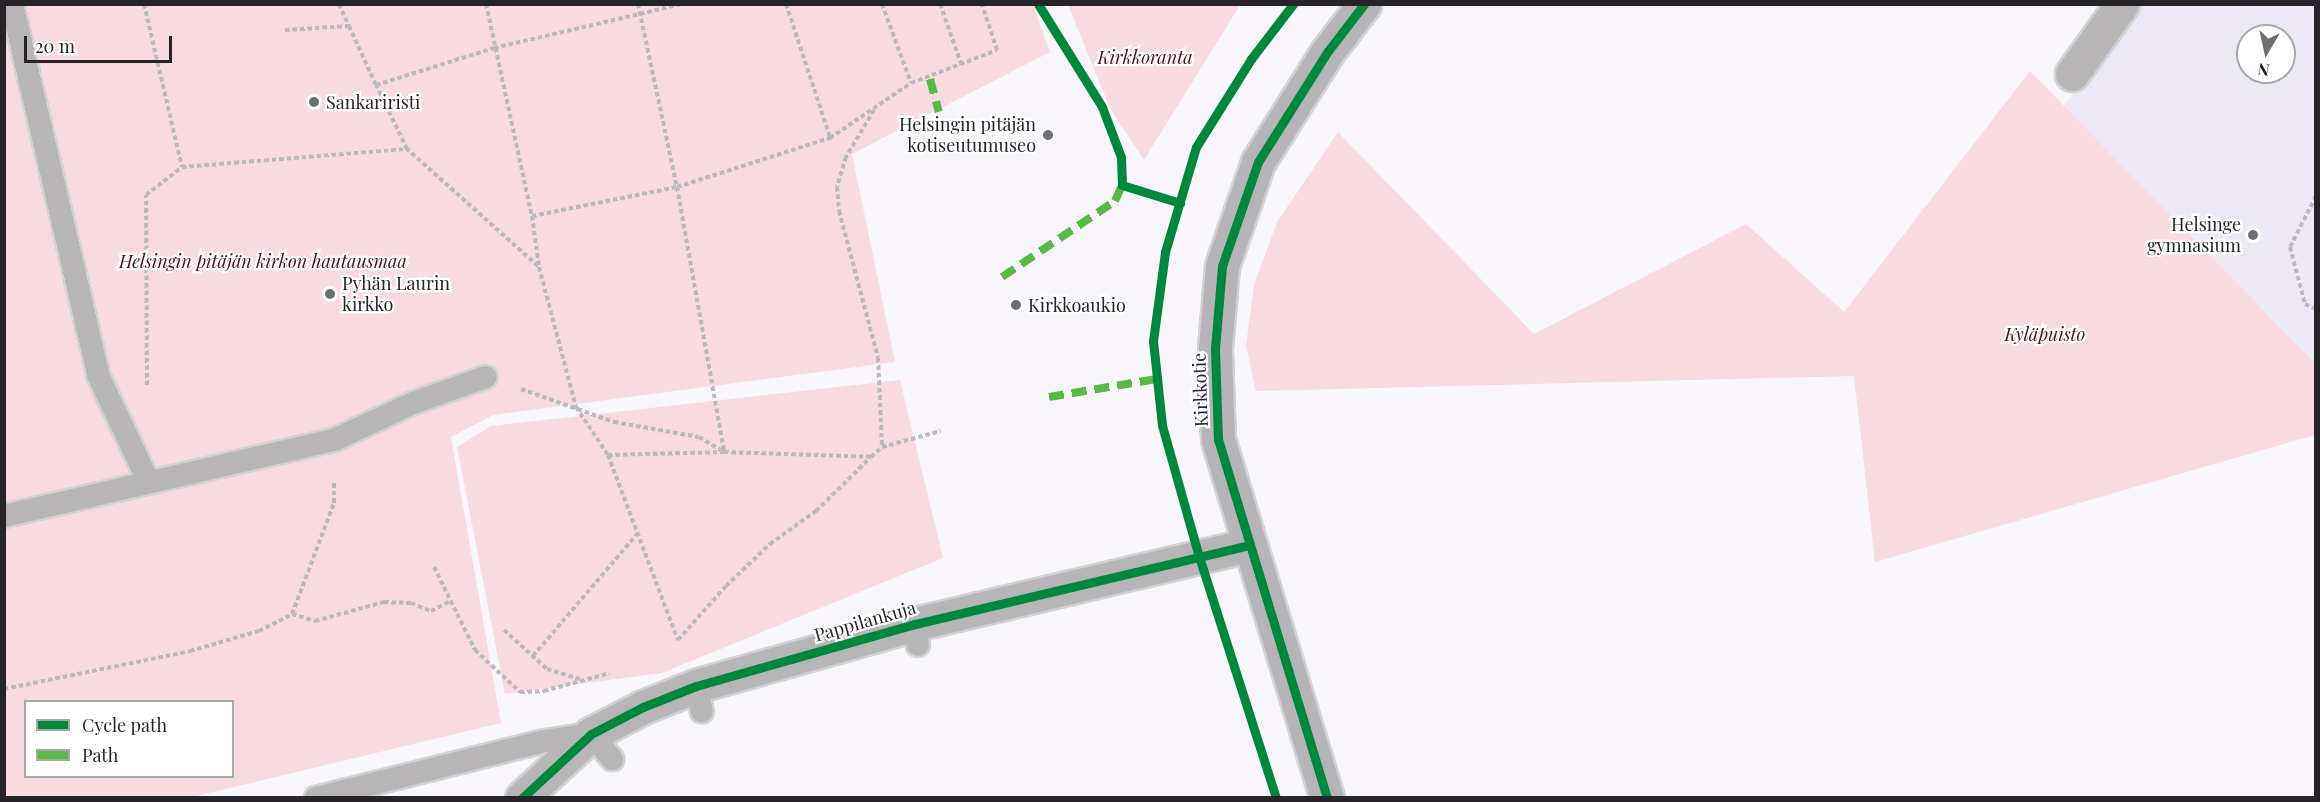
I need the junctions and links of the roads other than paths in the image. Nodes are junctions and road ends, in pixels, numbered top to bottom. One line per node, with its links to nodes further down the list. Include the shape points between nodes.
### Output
1 (12, 4): 6 (lane, via 98,375)
2 (1364, 4): 8 (street, Kirkkotie, via 1328,51 1258,162 1222,266 1215,348 1218,440)
3 (2122, 4): 4 (street)
4 (2072, 74)
5 (486, 377): 6 (lane, via 412,403 334,440)
6 (148, 481): 7 (lane)
7 (4, 516)
8 (1248, 545): 9 (street, Pappilankuja, via 916,634 699,699 643,707); 13 (street, Kirkkotie)
9 (591, 734): 10 (lane); 11 (street, Pappilankuja); 12 (lane, via 545,741)
10 (612, 759)
11 (526, 796)
12 (316, 798)
13 (1327, 798)

